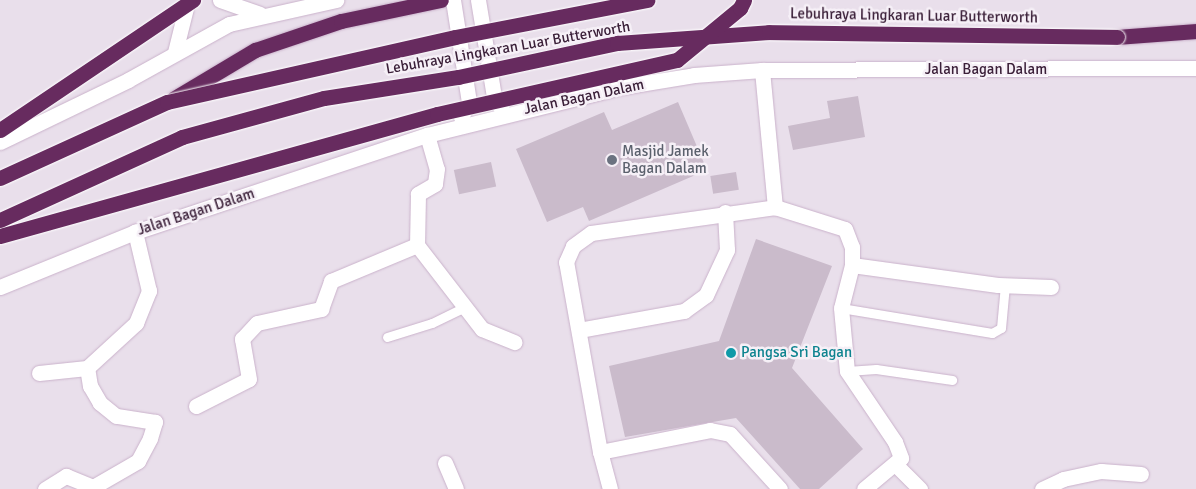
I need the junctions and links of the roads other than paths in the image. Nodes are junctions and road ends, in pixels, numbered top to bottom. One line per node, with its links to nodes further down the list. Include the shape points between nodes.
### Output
1 (188, 0): 12 (street)
2 (193, 0): 17 (highway, bridge)
3 (220, 0): 10 (street)
4 (336, 0): 10 (street)
5 (441, 0): 15 (highway, via 341,21 255,50)
6 (454, 0): 18 (street, via 469,102 461,117)
7 (478, 0): 16 (street, via 494,97)
8 (647, 0): 15 (highway, Lebuhraya Lingkaran Luar Butterworth, bridge, via 455,37)
9 (744, 0): 26 (highway, bridge, via 740,8 677,60 437,114)
10 (260, 14): 12 (street, via 229,24)
11 (1196, 32): 24 (highway, Lebuhraya Lingkaran Luar Butterworth, bridge, via 1117,37 769,32 617,43 458,77 324,98 182,137)
12 (175, 52): 20 (street, via 128,80)
13 (1196, 68): 14 (street, Jalan Bagan Dalam)
14 (762, 70): 16 (street, Jalan Bagan Dalam, via 694,75 622,87); 22 (street)
15 (167, 102): 21 (highway, Lebuhraya Lingkaran Luar Butterworth, bridge)
16 (507, 114): 18 (street, Jalan Bagan Dalam)
17 (0, 130)
18 (447, 130): 19 (street, Jalan Bagan Dalam)
19 (427, 136): 25 (street, Jalan Bagan Dalam); 27 (street, via 437,169 435,184 418,194)
20 (0, 142)
21 (0, 178)
22 (775, 207): 23 (street); 28 (street, via 844,229 852,247)
23 (725, 212): 34 (street, via 727,250 706,295 684,311); 34 (street, via 591,233 573,246 566,262)
24 (0, 220)
25 (135, 232): 30 (street, Jalan Bagan Dalam); 37 (street, via 149,291 136,323)
26 (0, 236)
27 (418, 246): 32 (street); 41 (street, via 331,281 322,309 257,322 242,339 249,379)
28 (852, 265): 29 (street); 33 (street)
29 (1005, 285): 31 (street); 33 (lane, via 1001,328 992,333)
30 (0, 287)
31 (1051, 287)
32 (463, 308): 35 (lane, via 432,323); 36 (street, via 482,329)
33 (841, 308): 38 (street)
34 (579, 330): 42 (street)
35 (387, 337)
36 (514, 342)
37 (87, 368): 39 (street); 46 (street, via 90,386 100,403 116,416 155,422 150,438 138,461 93,487 66,476)
38 (848, 371): 40 (lane, via 876,369); 44 (street, via 895,442 901,458)
39 (40, 373)
40 (952, 380)
41 (196, 406)
42 (600, 452): 48 (street); 49 (street, via 710,430 730,434)
43 (445, 463): 47 (street)
44 (896, 465): 50 (street); 51 (street)
45 (1141, 474): 52 (street, via 1101,471 1062,478)
46 (45, 489)
47 (456, 489)
48 (610, 489)
49 (780, 489)
50 (864, 489)
51 (920, 489)
52 (1042, 489)

